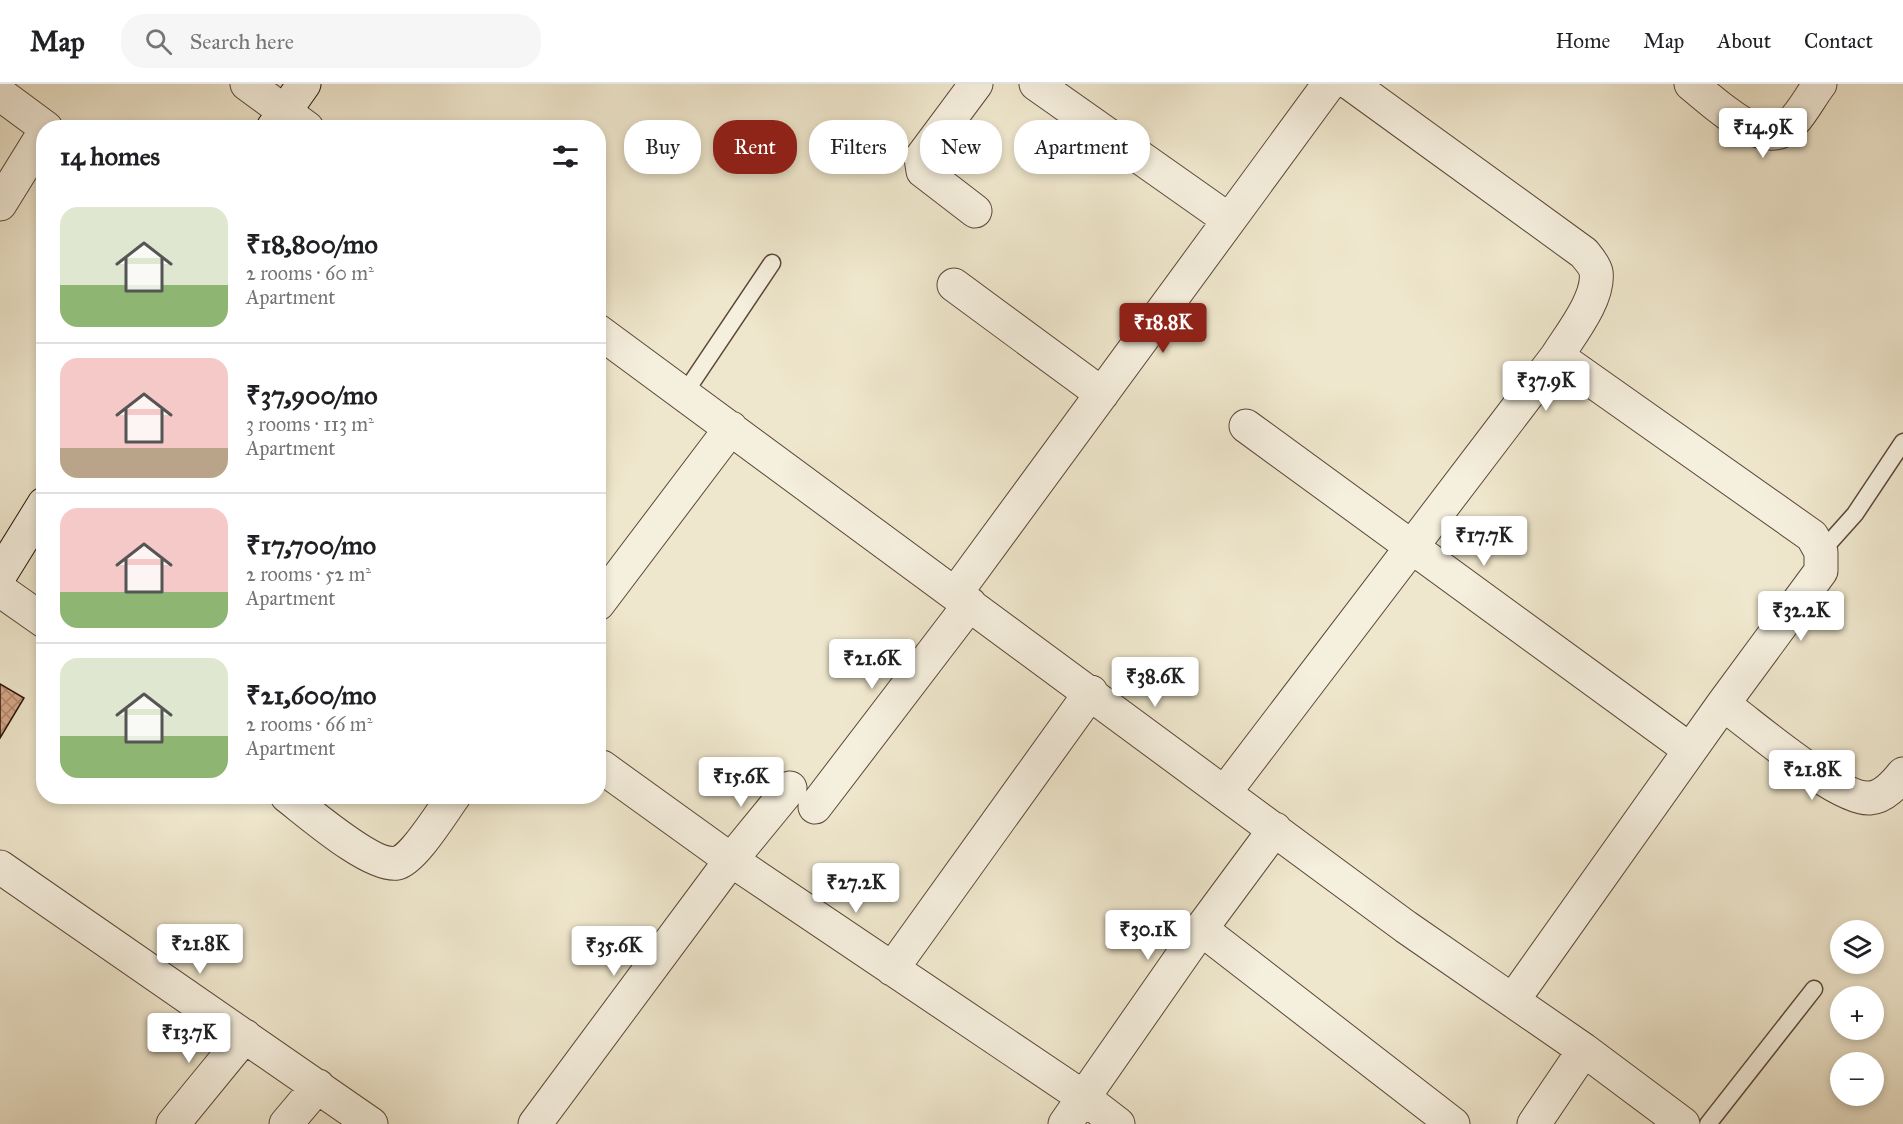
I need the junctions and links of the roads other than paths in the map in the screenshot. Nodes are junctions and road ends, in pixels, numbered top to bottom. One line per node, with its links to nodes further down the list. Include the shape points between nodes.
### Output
1 (8, 84): 10 (street)
2 (246, 84): 11 (street)
3 (304, 84): 12 (street)
4 (1036, 84): 17 (street)
5 (1351, 84): 21 (street, via 1584,253 1596,270 1596,286)
6 (1691, 84): 7 (street, via 1749,128 1765,133 1780,132 1791,124)
7 (1820, 84)
8 (1318, 88): 17 (street)
9 (962, 89): 16 (street, via 921,158 922,171)
10 (0, 94): 13 (street)
11 (286, 120)
12 (289, 120)
13 (36, 121)
14 (36, 146): 15 (street)
15 (0, 204)
16 (975, 211)
17 (1229, 220): 23 (street)
18 (772, 263): 22 (lane)
19 (954, 285): 23 (street)
20 (606, 337): 22 (street)
21 (1557, 356): 28 (street); 29 (street, via 1812,536)
22 (684, 394): 25 (street)
23 (1102, 394): 33 (street)
24 (1246, 426): 28 (street)
25 (731, 428): 32 (street); 33 (street)
26 (1903, 442): 29 (lane, via 1855,514)
27 (36, 517): 30 (street)
28 (1412, 546): 37 (street); 40 (street)
29 (1821, 552): 36 (street, via 1821,571)
30 (0, 575)
31 (0, 590): 34 (street)
32 (606, 593)
33 (962, 599): 35 (street); 44 (street, via 802,797)
34 (36, 615)
35 (1091, 692): 40 (street); 47 (street)
36 (1723, 704): 37 (street); 39 (street, via 1818,776 1849,793 1869,799 1881,796)
37 (1690, 750): 49 (street)
38 (606, 769): 44 (street)
39 (1903, 774)
40 (1225, 792): 43 (street)
41 (298, 804): 42 (street, via 367,854 383,862 398,863 410,855)
42 (448, 804)
43 (1275, 829): 46 (street); 49 (street, via 1406,927)
44 (731, 860): 47 (street); 57 (street)
45 (0, 867): 50 (street)
46 (1201, 929): 53 (street); 60 (street)
47 (892, 969): 53 (street)
48 (1814, 989): 63 (lane)
49 (1513, 1000): 51 (street)
50 (245, 1036): 52 (street); 54 (street)
51 (1584, 1050): 61 (street); 62 (street)
52 (318, 1086): 55 (street); 56 (street)
53 (1083, 1097): 58 (street); 59 (street)
54 (173, 1124)
55 (286, 1124)
56 (371, 1124)
57 (535, 1124)
58 (1065, 1124)
59 (1119, 1124)
60 (1453, 1124)
61 (1534, 1124)
62 (1683, 1124)
63 (1708, 1124)

